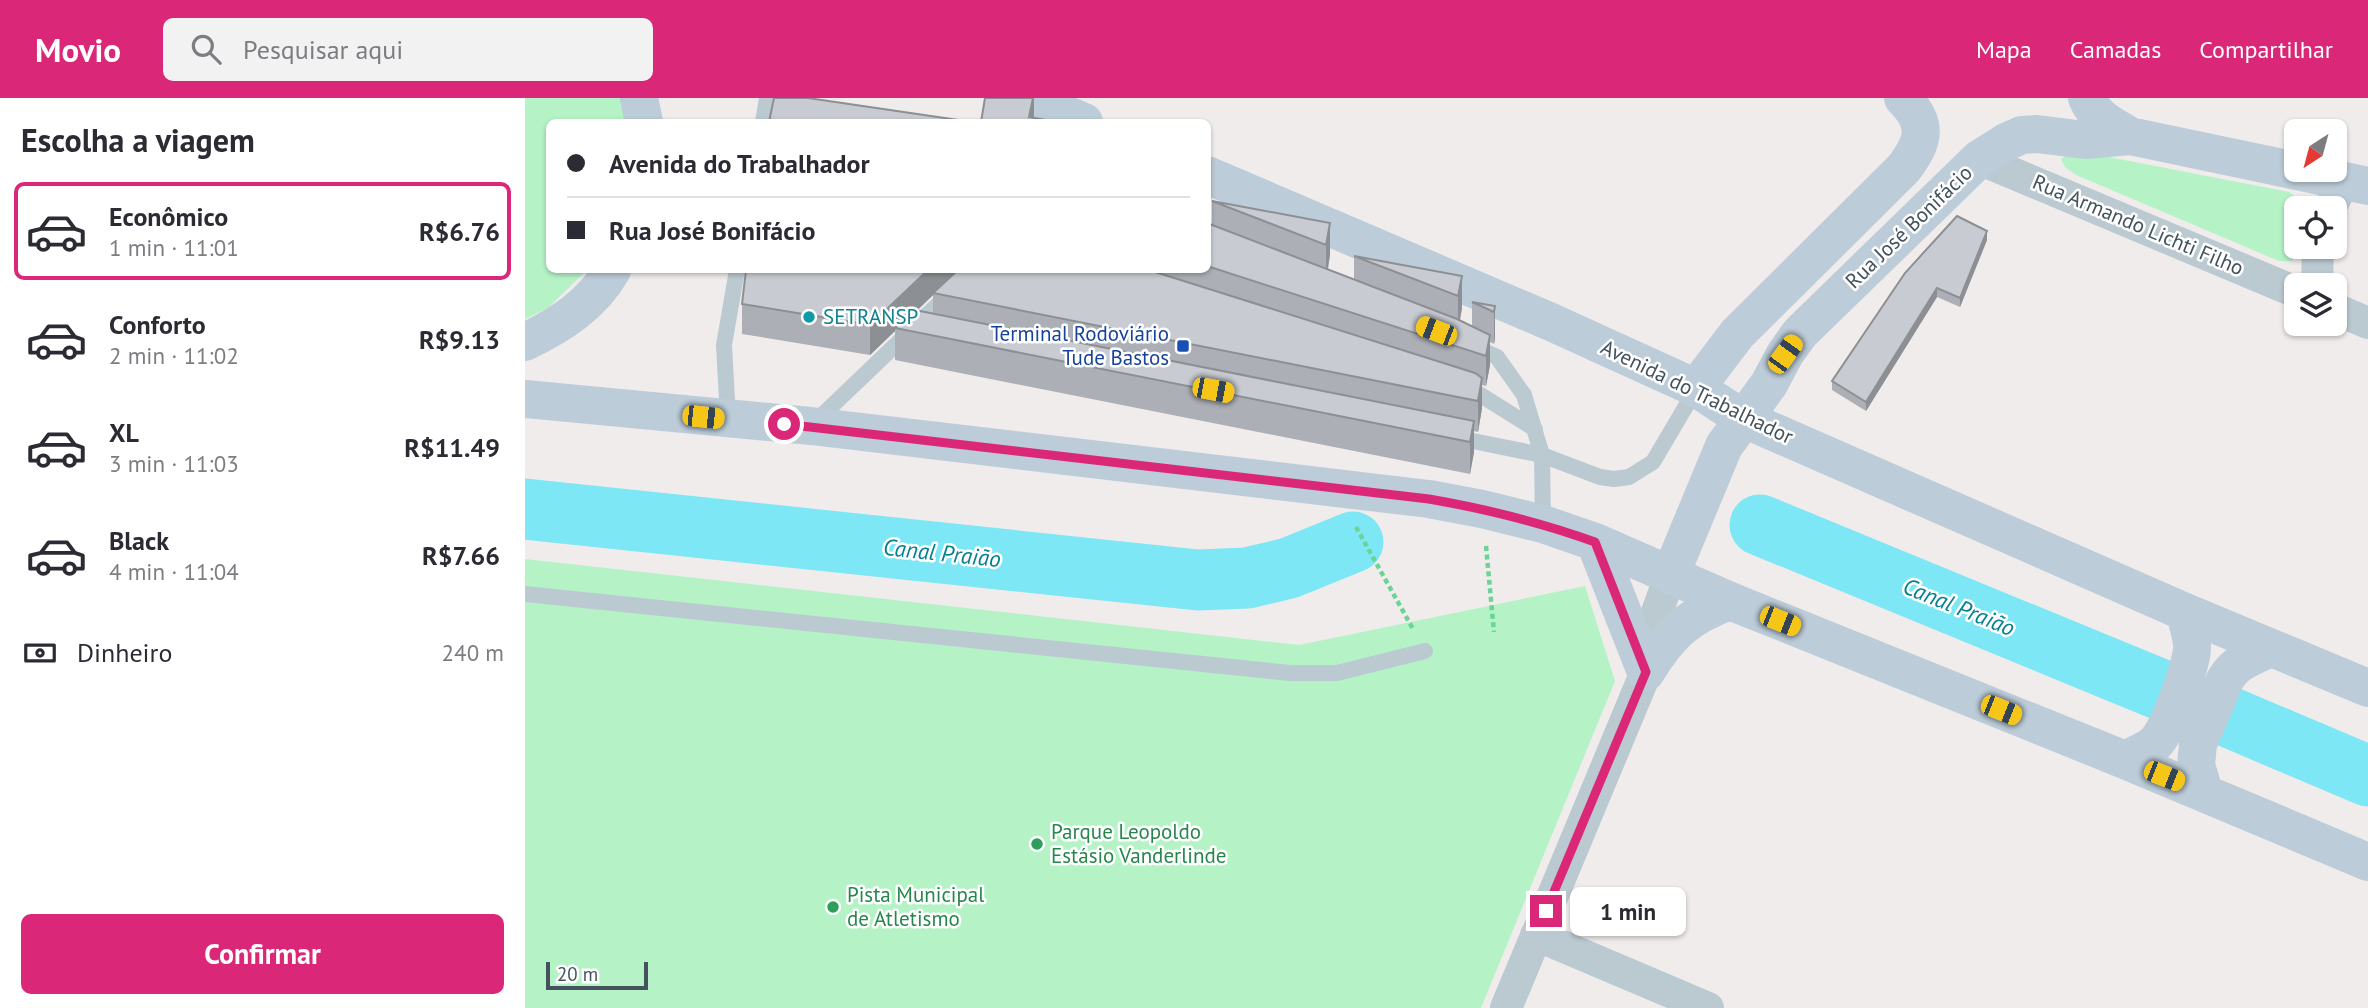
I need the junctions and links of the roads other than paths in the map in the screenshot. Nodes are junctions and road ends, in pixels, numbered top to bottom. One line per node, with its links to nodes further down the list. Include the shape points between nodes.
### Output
1 (639, 98): 6 (main road)
2 (767, 98): 7 (lane)
3 (1027, 98): 8 (main road)
4 (1903, 98): 10 (main road, via 1919,117)
5 (2087, 98): 9 (main road, via 2102,120)
6 (643, 119)
7 (764, 119)
8 (1077, 119)
9 (2130, 136): 11 (main road, Rua José Bonifácio, via 2085,140 2022,135); 14 (main road)
10 (1920, 140): 13 (main road); 24 (main road, Rua José Bonifácio, via 1904,168 1738,334)
11 (1979, 159): 13 (main road, Rua José Bonifácio); 18 (street, Rua Armando Lichti Filho)
12 (1211, 177): 24 (main road, Avenida do Trabalhador)
13 (1947, 192): 26 (main road, Rua José Bonifácio, via 1800,333)
14 (2347, 192)
15 (610, 273): 22 (main road, via 580,308)
16 (737, 273): 27 (lane, via 725,345)
17 (971, 273): 28 (lane, via 918,332)
18 (2284, 287)
19 (2347, 314): 20 (street)
20 (2368, 323)
21 (1461, 340): 29 (lane, via 1497,357 1524,395)
22 (525, 342)
23 (1440, 381): 29 (lane, via 1479,394)
24 (1696, 388): 26 (main road, Avenida do Trabalhador); 31 (lane, via 1653,462 1629,477 1600,477)
25 (525, 399): 27 (main road)
26 (1742, 418): 34 (main road, Rua José Bonifácio, via 1711,472); 37 (main road, Avenida do Trabalhador)
27 (729, 419): 28 (main road)
28 (811, 426): 32 (main road, via 1429,499)
29 (1535, 429): 31 (lane)
30 (1433, 433): 31 (lane)
31 (1542, 455): 32 (lane)
32 (1543, 524): 33 (main road)
33 (1595, 542): 34 (main road); 40 (main road)
34 (1670, 576): 36 (main road); 40 (street, via 1651,629)
35 (525, 594): 39 (lane, via 1290,673 1337,673)
36 (1730, 601): 40 (main road, via 1691,618 1661,648); 42 (main road)
37 (2185, 611): 38 (main road, Avenida do Trabalhador); 42 (main road, via 2192,645 2190,664 2164,730 2148,748)
38 (2271, 648): 41 (main road, Avenida do Trabalhador); 43 (main road, via 2238,664 2225,680 2198,744 2196,765)
39 (1425, 651)
40 (1646, 672): 45 (street)
41 (2368, 688)
42 (2125, 760): 43 (main road)
43 (2204, 792): 44 (main road)
44 (2368, 862)
45 (1536, 935): 46 (street); 47 (street)
46 (1506, 1008)
47 (1708, 1008)

